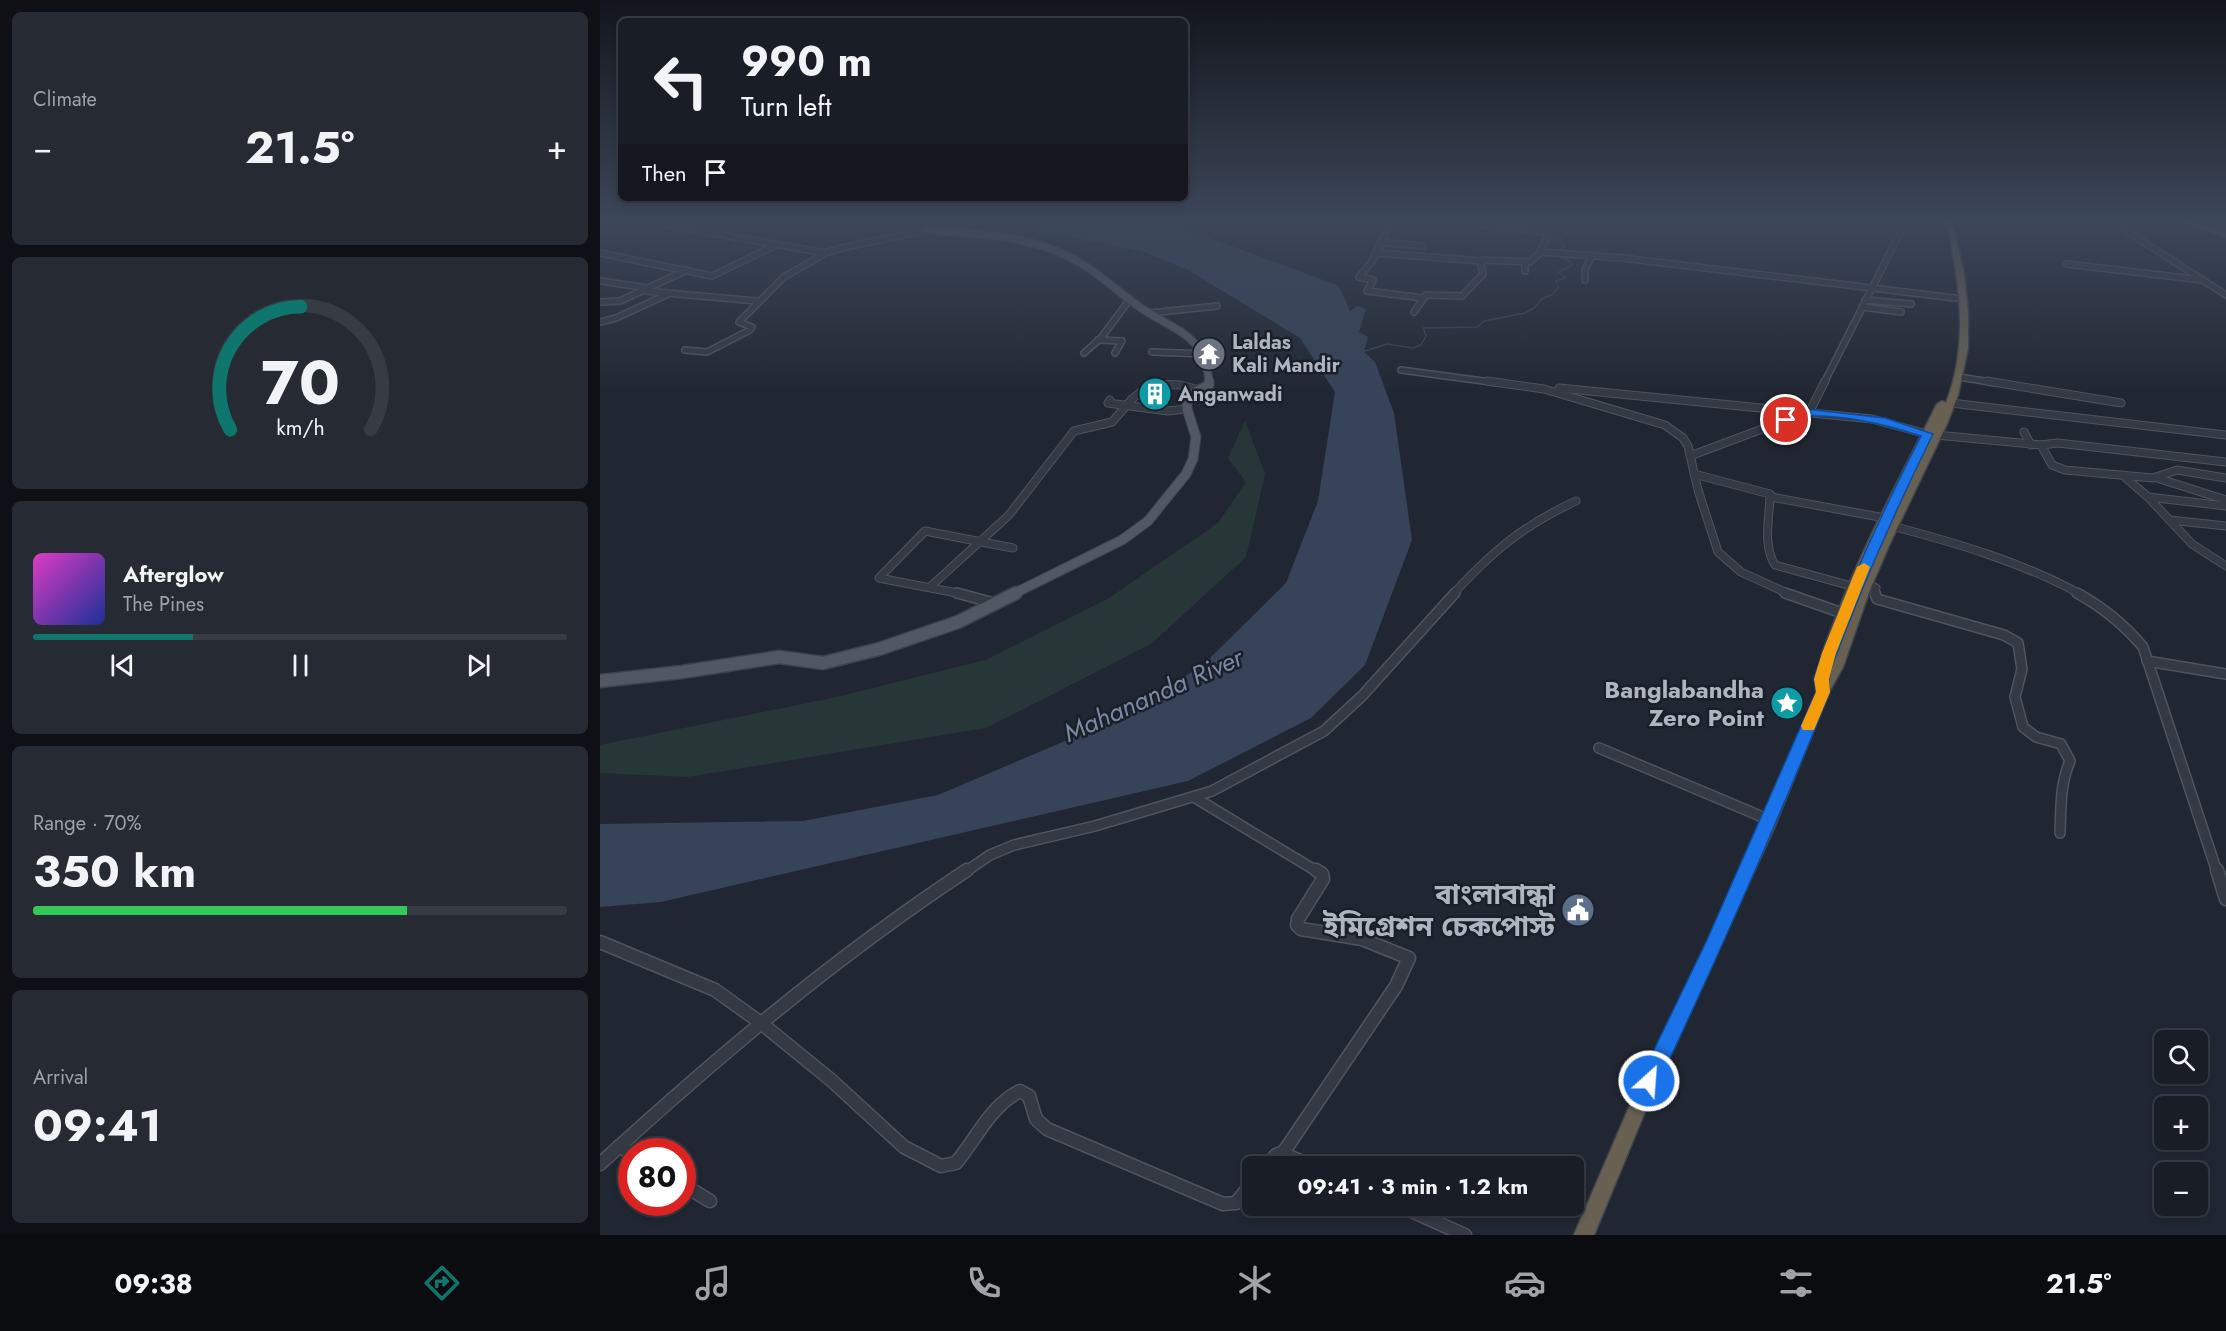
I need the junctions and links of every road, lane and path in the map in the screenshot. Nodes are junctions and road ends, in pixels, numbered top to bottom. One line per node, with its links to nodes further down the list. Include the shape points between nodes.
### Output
1 (670, 279): 14 (street)
2 (782, 279): 21 (street)
3 (1102, 279): 19 (main road)
4 (1367, 279): 17 (street, via 1373,280 1367,291)
5 (1478, 279): 17 (street, via 1462,297)
6 (1786, 279): 13 (street)
7 (1876, 279): 13 (street)
8 (1953, 279): 18 (highway)
9 (1960, 279): 37 (highway, via 1964,331)
10 (2190, 279): 11 (street)
11 (2202, 280): 16 (street)
12 (600, 281): 14 (street)
13 (1871, 289): 18 (street); 20 (street)
14 (647, 290): 15 (street); 22 (street, via 618,302)
15 (668, 293): 21 (street); 29 (street)
16 (2226, 295)
17 (1423, 298): 26 (street)
18 (1955, 298): 47 (highway, via 1958,342 1954,369)
19 (1130, 299): 28 (main road); 30 (street)
20 (1865, 300): 23 (street); 25 (street)
21 (756, 301): 31 (street, via 739,322 752,327 750,330 707,352)
22 (600, 302)
23 (1911, 304)
24 (1216, 306): 28 (street)
25 (1862, 308): 27 (street); 45 (street, via 1818,398)
26 (1414, 312)
27 (1901, 312)
28 (1150, 313): 35 (main road, via 1183,331)
29 (600, 322)
30 (1098, 340): 33 (street); 34 (street, via 1122,341)
31 (685, 350)
32 (1152, 352): 35 (street)
33 (1084, 353)
34 (1115, 353)
35 (1204, 354): 39 (main road, via 1209,385)
36 (1401, 370): 38 (street)
37 (1959, 377): 41 (highway); 42 (street)
38 (1531, 387): 45 (street); 51 (street, via 1662,423 1683,438)
39 (1200, 390): 43 (street, via 1151,384); 44 (main road, via 1189,397)
40 (1110, 400): 43 (street, via 1108,403)
41 (1951, 403): 47 (highway); 48 (street)
42 (2121, 403)
43 (1126, 406): 44 (street); 65 (street, via 1112,422 1074,431 1009,515)
44 (1187, 409): 71 (main road, via 1196,437 1194,459 1148,521 1122,540)
45 (1806, 412): 47 (street, via 1885,421); 51 (street)
46 (2024, 432): 49 (street)
47 (1932, 434): 49 (street); 63 (highway)
48 (2226, 435)
49 (2031, 445): 50 (street)
50 (2041, 445): 52 (street, via 2068,444); 54 (street, via 2058,469)
51 (1690, 456): 53 (street)
52 (2226, 462)
53 (1694, 474): 57 (street, via 1768,492); 72 (street, via 1718,552 1728,565 1749,577)
54 (2120, 476): 55 (street); 58 (street)
55 (2157, 478): 56 (street, via 2177,470); 59 (street)
56 (2226, 478)
57 (1771, 497): 63 (street); 70 (street, via 1767,528 1772,564)
58 (2148, 497): 61 (street); 62 (street)
59 (2226, 500)
60 (1576, 501): 77 (street, via 1541,517 1502,544 1330,727 1251,772)
61 (2226, 506)
62 (2170, 520): 64 (street); 67 (street, via 2192,544)
63 (1887, 522): 68 (highway); 70 (highway); 73 (street, via 1980,552 2059,584 2123,623 2139,641)
64 (2226, 526)
65 (981, 541): 66 (street); 69 (street); 69 (street, via 925,531 879,578)
66 (1013, 548)
67 (2226, 566)
68 (1867, 583): 72 (highway); 79 (street, via 1876,588 1877,599 2004,635 2018,643 2022,669 2015,697 2023,727 2036,737 2061,744 2070,761 2063,781)
69 (930, 587): 71 (street)
70 (1855, 587): 72 (highway)
71 (995, 604): 75 (main road, via 935,631 832,661 813,663 779,657)
72 (1851, 606): 78 (highway, via 1824,669 1823,692)
73 (2147, 661): 74 (street); 80 (street)
74 (2226, 674)
75 (600, 681)
76 (1599, 748): 78 (street)
77 (1194, 797): 82 (street, via 1014,845 990,855 893,919); 85 (street, via 1322,874 1323,879 1298,919 1301,929 1362,939 1409,958 1403,976)
78 (1769, 823): 94 (highway, via 1649,1081)
79 (2060, 833)
80 (2226, 899)
81 (600, 942): 82 (street, via 714,990)
82 (761, 1023): 83 (street); 90 (street, via 846,1092 904,1147 941,1166 956,1163 998,1110 1020,1092 1028,1094 1036,1119 1047,1129 1223,1204 1236,1203)
83 (628, 1138)
84 (618, 1147): 88 (street)
85 (1283, 1153): 86 (street); 87 (street)
86 (1275, 1156)
87 (1290, 1156)
88 (600, 1164)
89 (696, 1192): 91 (street)
90 (1242, 1196)
91 (710, 1201)
92 (1422, 1216): 93 (street)
93 (1465, 1235)
94 (1584, 1235)

